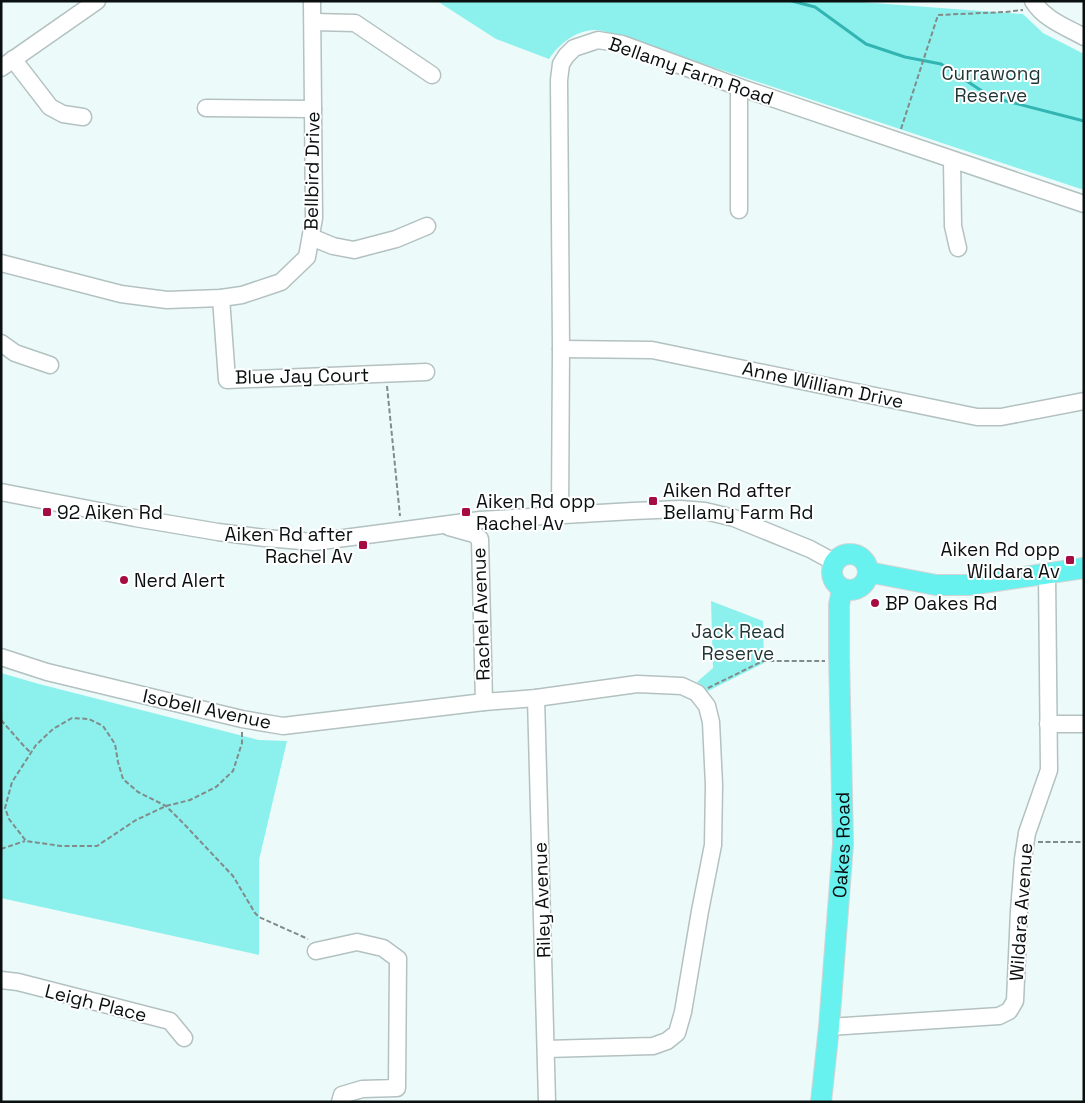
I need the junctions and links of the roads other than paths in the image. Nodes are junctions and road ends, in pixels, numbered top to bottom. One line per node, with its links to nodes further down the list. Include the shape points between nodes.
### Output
1 (97, 1): 4 (street)
2 (312, 1): 5 (street, Bellbird Drive)
3 (1036, 5): 6 (street, via 1055,21)
4 (79, 6): 7 (street)
5 (313, 22): 8 (street, via 354,24); 11 (street, Bellbird Drive)
6 (1084, 36)
7 (7, 63): 12 (street, via 50,107 63,114)
8 (432, 75)
9 (739, 87): 13 (street, Bellamy Farm Road); 15 (street); 22 (street, Bellamy Farm Road, via 622,44 598,40 574,48 566,56 561,64 560,80)
10 (206, 108): 11 (street)
11 (313, 109): 17 (street, Bellbird Drive, via 314,218)
12 (82, 117)
13 (952, 160): 14 (street, Bellamy Farm Road); 18 (street, via 953,226)
14 (1084, 204)
15 (739, 210)
16 (427, 226): 17 (street, via 396,239 354,250)
17 (311, 238): 20 (street, Bellbird Drive, via 307,257 280,282 242,295)
18 (958, 248)
19 (1, 263): 20 (street, Bellbird Drive, via 121,294 166,300)
20 (221, 298): 24 (street, Blue Jay Court, via 227,380)
21 (1, 343): 23 (street, via 15,353)
22 (561, 349): 25 (street, Anne William Drive, via 652,350 977,417 1001,417); 27 (street, Bellamy Farm Road)
23 (50, 365)
24 (426, 372)
25 (1084, 401)
26 (1, 492): 28 (street, via 218,532 290,540 320,541)
27 (560, 515): 28 (street); 29 (street, via 680,509 705,511 734,518)
28 (440, 525): 36 (street, Rachel Avenue, via 474,534 480,539)
29 (834, 562): 31 (main road, via 840,556 853,554 864,560); 33 (main road, via 832,574 836,585)
30 (1084, 568): 32 (main road)
31 (868, 572): 32 (main road, via 936,585 969,585); 33 (main road, via 861,587 855,590)
32 (1048, 574): 37 (street, Wildara Avenue)
33 (842, 588): 41 (main road, Oakes Road, via 839,660 843,844)
34 (1, 657): 36 (street, Isobell Avenue, via 46,672 242,720 283,726)
35 (536, 698): 36 (street, Isobell Avenue); 43 (street, Riley Avenue); 43 (street, Isobell Avenue, via 637,684 682,686 697,693 707,706 711,722 714,786 713,845 684,1012 677,1033 653,1046)
36 (484, 702)
37 (1048, 724): 38 (street); 41 (street, Wildara Avenue, via 1049,770 1027,833 1015,1001 1009,1011 999,1016)
38 (1084, 724)
39 (316, 952): 44 (street, via 357,942 382,948 398,959 396,1088 362,1089 342,1095)
40 (1, 980): 42 (street, Leigh Place, via 170,1022)
41 (829, 1027): 46 (main road, Oakes Road)
42 (184, 1038)
43 (546, 1049): 45 (street, Riley Avenue)
44 (340, 1102)
45 (547, 1102)
46 (821, 1102)

